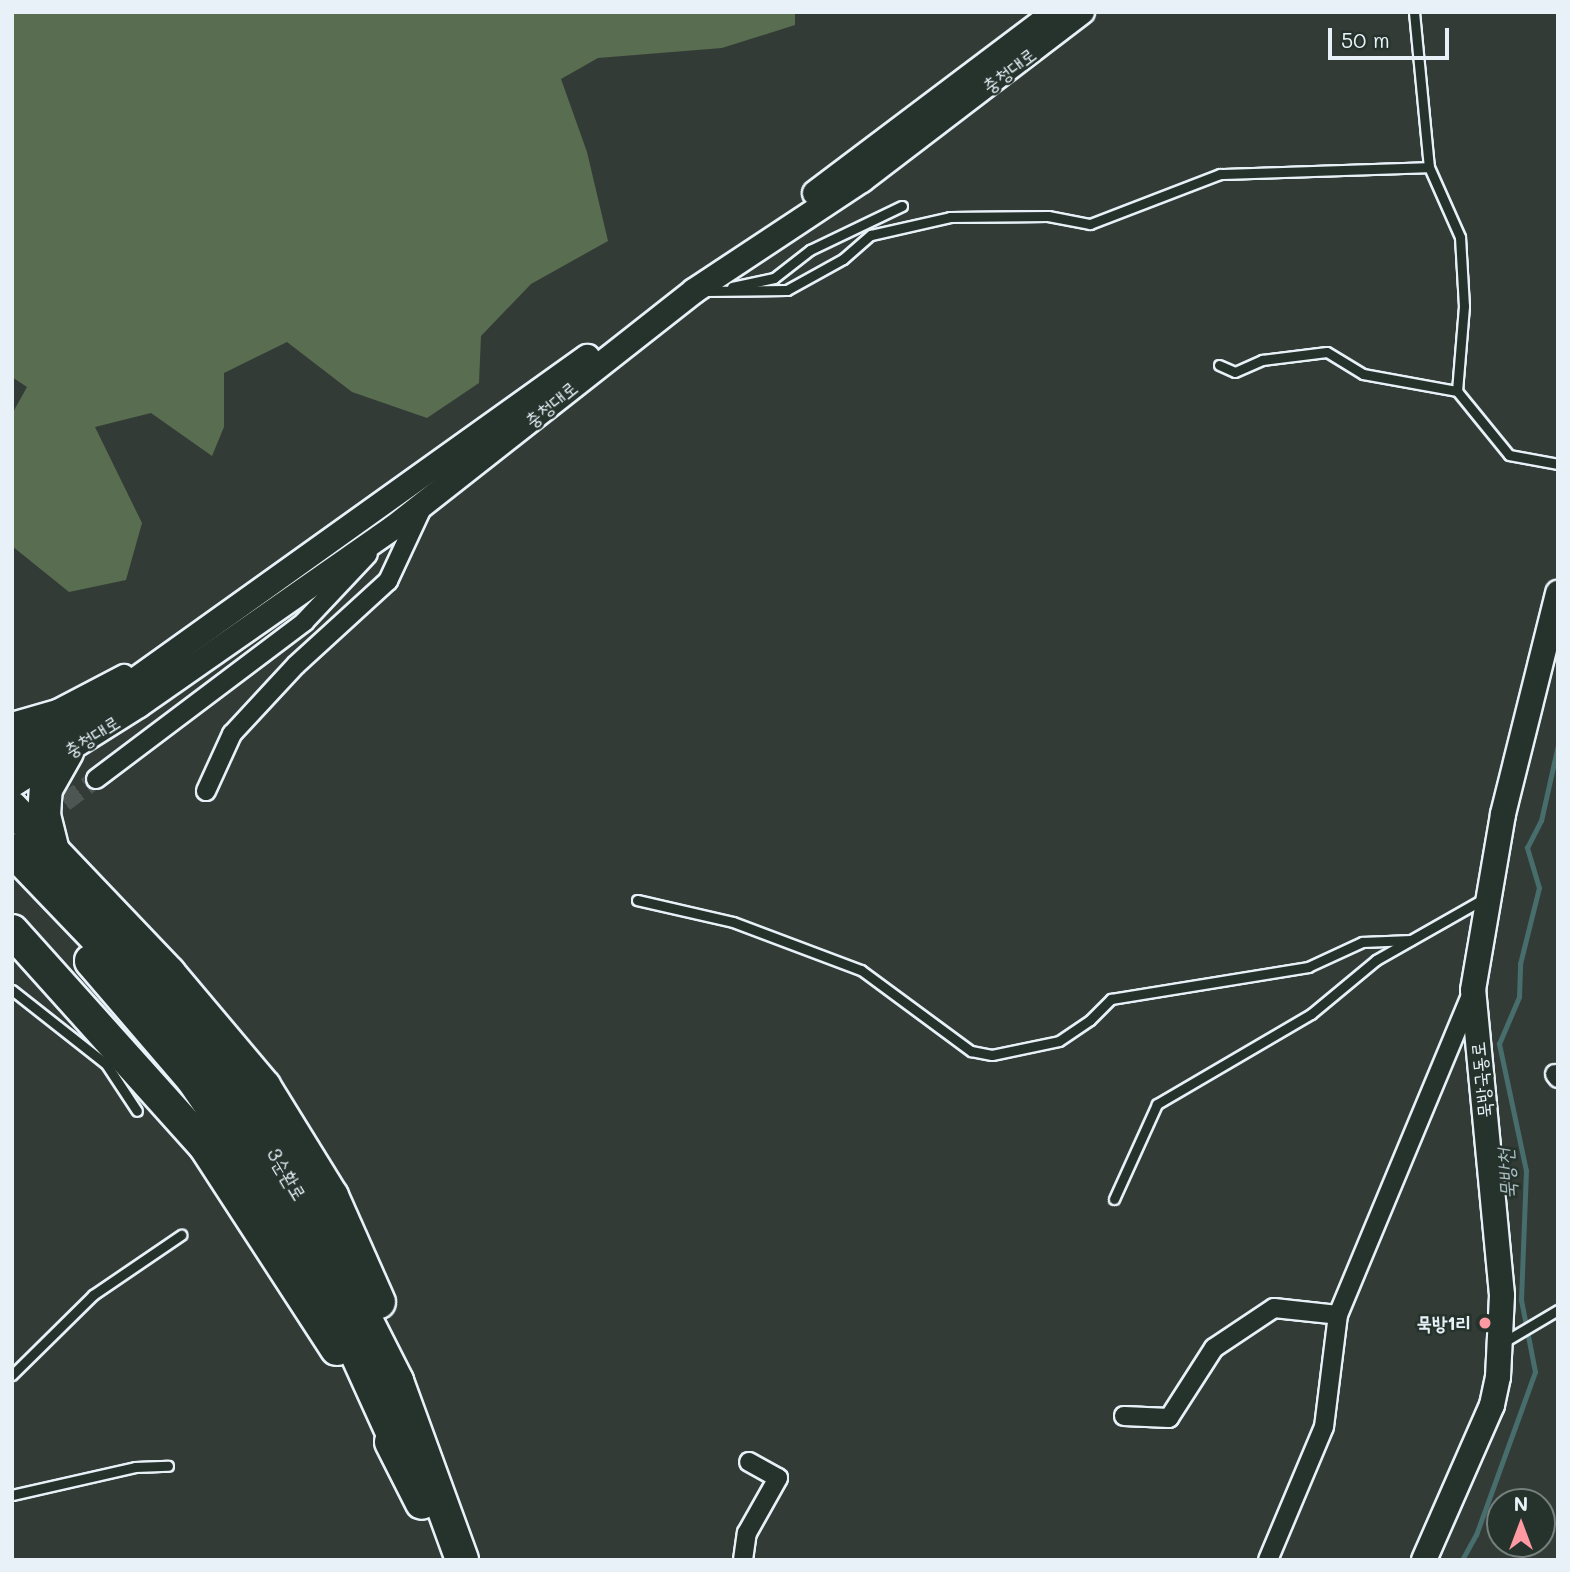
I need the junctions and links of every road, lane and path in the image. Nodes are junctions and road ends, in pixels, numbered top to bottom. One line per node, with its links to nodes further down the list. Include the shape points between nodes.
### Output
1 (1055, 12): 13 (main road, 충청대로, via 688,286)
2 (1082, 12): 6 (main road, 충청대로, via 862,180)
3 (1414, 12): 4 (lane)
4 (1429, 167): 6 (lane, via 1220,174 1090,224 1048,216 950,217 871,234 843,259 787,290); 8 (lane, via 1461,237 1464,306)
5 (902, 205): 6 (lane, via 810,250 774,278)
6 (703, 291): 10 (main road, 충청대로)
7 (1219, 365): 8 (lane, via 1236,372 1262,360 1327,352 1363,374)
8 (1458, 391): 9 (lane, via 1509,455)
9 (1558, 464)
10 (424, 506): 11 (main road, 충청대로); 20 (street, via 388,581 296,665 232,734)
11 (393, 528): 15 (main road, 충청대로); 18 (street, via 304,622)
12 (1558, 593): 25 (main road, 묵방국동로)
13 (215, 622): 14 (street, via 98,689 57,709); 15 (main road, 충청대로)
14 (12, 722)
15 (66, 739): 16 (highway); 17 (main road, 충청대로); 19 (main road, 충청대로); 23 (highway, via 46,789 44,815)
16 (12, 741)
17 (12, 758)
18 (96, 779)
19 (12, 785)
20 (206, 791)
21 (16, 818): 23 (highway)
22 (12, 850): 39 (highway, 3순환로, via 173,1018 268,1142 356,1296)
23 (53, 851): 39 (highway, via 230,1041 298,1138 356,1245 381,1307)
24 (12, 879): 43 (highway, 3순환로, via 147,1023 239,1143 322,1278)
25 (1486, 897): 28 (lane); 30 (main road, 묵방국동로)
26 (637, 900): 28 (lane, via 733,922 861,970 971,1051 992,1055 1059,1041 1111,999 1298,969 1362,942)
27 (12, 931): 43 (highway, via 205,1146 328,1334)
28 (1411, 940): 32 (lane, via 1376,960 1311,1014 1157,1104)
29 (12, 990): 31 (lane, via 106,1064)
30 (1473, 990): 35 (street); 36 (main road, 묵방국동로)
31 (137, 1111)
32 (1114, 1199)
33 (181, 1235): 37 (lane, via 93,1295)
34 (1555, 1312): 36 (lane)
35 (1338, 1315): 38 (street, via 1274,1308 1214,1348 1169,1418); 47 (street, via 1324,1427)
36 (1506, 1341): 48 (main road, 묵방국동로, via 1492,1405)
37 (12, 1375)
38 (1124, 1416)
39 (427, 1458): 45 (highway, 3순환로)
40 (749, 1462): 46 (street, via 778,1478 747,1533)
41 (168, 1466): 42 (lane, via 122,1470)
42 (12, 1495)
43 (422, 1503): 44 (highway, 3순환로)
44 (441, 1560)
45 (462, 1560)
46 (743, 1560)
47 (1268, 1560)
48 (1424, 1560)

